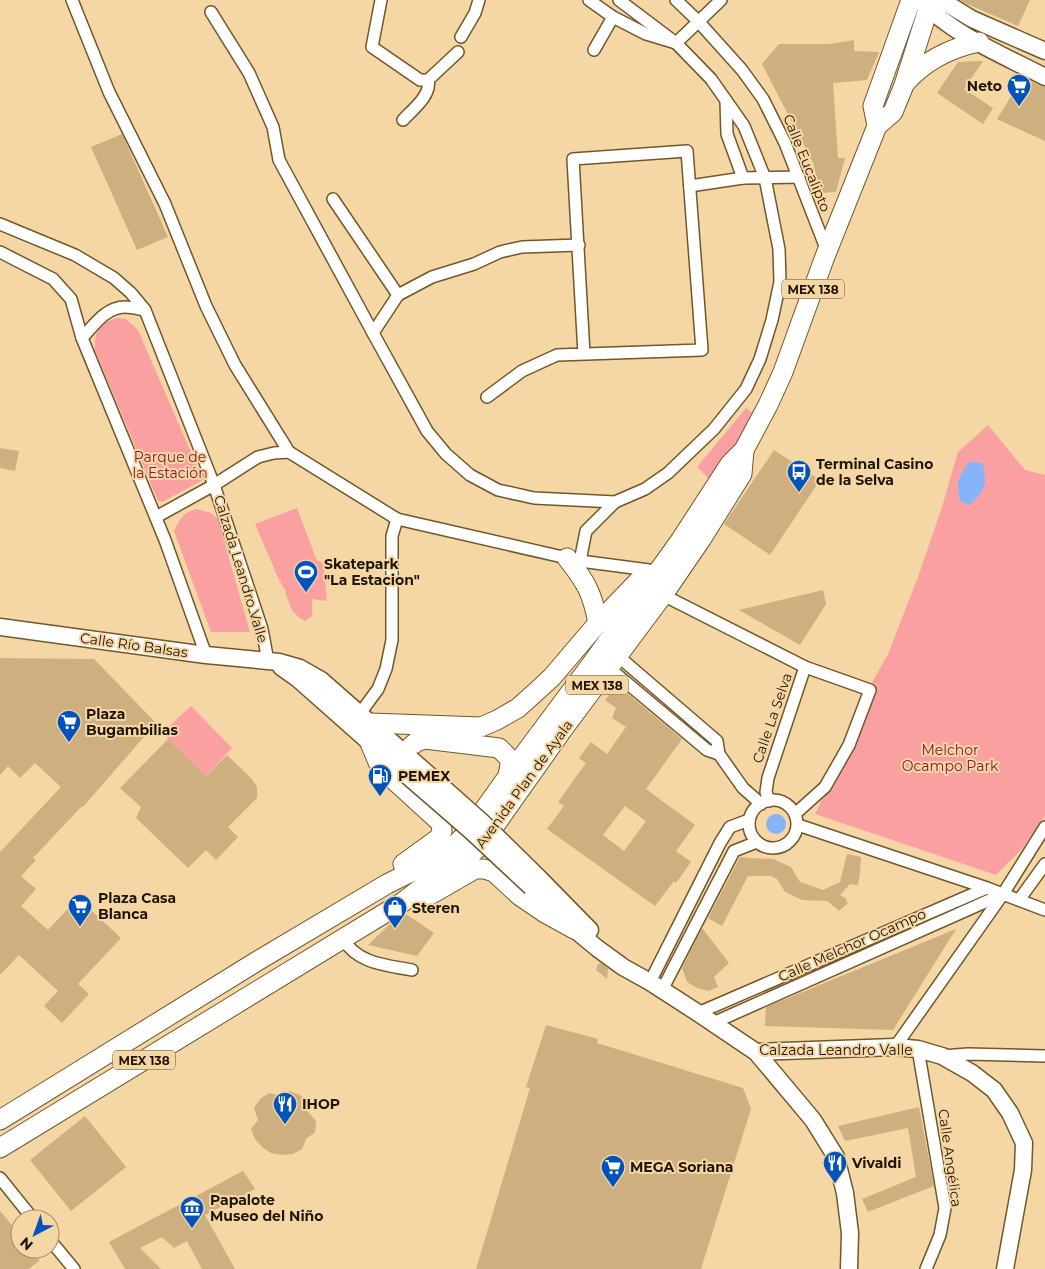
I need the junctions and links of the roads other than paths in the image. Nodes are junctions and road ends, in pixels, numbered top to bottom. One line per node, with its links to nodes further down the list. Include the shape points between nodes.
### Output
1 (72, 0): 41 (street, via 109,92 165,204 206,306 235,364)
2 (381, 0): 20 (street, via 372,47 420,80)
3 (479, 0): 13 (street)
4 (589, 0): 11 (street)
5 (619, 0): 15 (street)
6 (676, 0): 12 (street, Calle Eucalipto)
7 (721, 0): 12 (street)
8 (911, 0): 24 (main road, Avenida Plan de Ayala / MEX 138, via 873,106)
9 (930, 2): 14 (street, via 949,26); 18 (street); 21 (main road, Avenida Plan de Ayala / MEX 138)
10 (211, 12): 36 (street, via 249,73 273,127 279,160)
11 (613, 17): 15 (street, via 646,34); 16 (street)
12 (698, 21): 15 (street); 25 (street, Calle Eucalipto, via 763,99)
13 (461, 37)
14 (979, 42): 19 (street); 21 (main road, via 938,56)
15 (676, 43): 22 (street, via 711,79)
16 (594, 50)
17 (458, 52): 20 (street)
18 (1045, 52)
19 (1045, 77)
20 (428, 80): 23 (street, via 427,92)
21 (904, 85): 24 (main road, Avenida Plan de Ayala / MEX 138, via 893,112)
22 (726, 100): 26 (street, via 726,134); 27 (street, via 744,126)
23 (403, 120)
24 (877, 126): 32 (main road, Avenida Plan de Ayala / MEX 138)
25 (799, 177): 27 (street); 32 (street, Calle Eucalipto)
26 (742, 178): 27 (street); 28 (street)
27 (765, 178): 43 (street, via 779,249 780,282 760,359 746,389 714,429 645,489)
28 (690, 186): 31 (street, via 687,151 573,159); 38 (street, via 702,350)
29 (333, 199): 34 (street)
30 (0, 224): 35 (street, Calzada Leandro Valle, via 75,256 114,278)
31 (578, 245): 34 (street, via 522,247 500,252 432,277); 38 (street)
32 (827, 251): 40 (main road, Avenida Plan de Ayala / MEX 138, via 783,372)
33 (0, 252): 37 (street, via 53,279 71,299)
34 (398, 295): 36 (street)
35 (145, 310): 37 (street, via 124,307 110,310); 42 (street, Calzada Leandro Valle)
36 (372, 333): 43 (street, via 428,431 446,454 470,475 498,490 534,498)
37 (82, 338): 44 (street)
38 (584, 354): 39 (street, via 557,355 522,372)
39 (486, 397)
40 (744, 450): 46 (main road, Avenida Plan de Ayala / MEX 138, via 730,464); 49 (main road, Avenida Plan de Ayala / MEX 138, via 742,474)
41 (290, 452): 42 (street, via 258,457); 45 (street)
42 (214, 486): 44 (street); 53 (street, Calzada Leandro Valle, via 262,629)
43 (615, 502): 47 (street, via 586,531)
44 (156, 517): 52 (street)
45 (396, 519): 47 (street); 57 (street, via 392,536 392,640 386,669 378,689 364,708)
46 (680, 541): 48 (main road); 54 (main road, Avenida Plan de Ayala / MEX 138)
47 (574, 559): 48 (street); 50 (main road, via 593,597)
48 (649, 570): 50 (main road)
49 (663, 595): 54 (main road, Avenida Plan de Ayala / MEX 138); 55 (street)
50 (598, 623): 56 (main road)
51 (0, 627): 52 (street, Calle Río Balsas)
52 (206, 655): 53 (street, Calle Río Balsas)
53 (268, 661): 57 (street, Calzada Leandro Valle, via 290,664 311,673); 59 (street, Calzada Leandro Valle, via 298,679)
54 (607, 662): 56 (main road); 58 (main road, Avenida Plan de Ayala / MEX 138); 63 (street, via 707,750 719,754 742,788); 75 (main road, Avenida Plan de Ayala / MEX 138, via 481,845)
55 (805, 667): 62 (street, Calle La Selva); 66 (street, via 870,690 849,745 825,787)
56 (553, 676): 57 (main road, via 518,708 481,727); 58 (main road)
57 (364, 718): 60 (street, Calzada Leandro Valle)
58 (550, 720): 61 (main road, Avenida Plan de Ayala / MEX 138)
59 (370, 743): 60 (street, Calzada Leandro Valle); 71 (main road, via 384,771 441,823 439,838 403,864)
60 (406, 761): 61 (main road, via 416,742 425,740 499,748 509,758); 70 (street, Calzada Leandro Valle, bridge, via 471,831)
61 (508, 776): 71 (main road, Avenida Plan de Ayala / MEX 138, via 469,831 457,842 421,867)
62 (768, 778): 63 (street, Calle La Selva); 64 (street, Calle La Selva)
63 (765, 802): 64 (street); 65 (street, via 754,810)
64 (782, 802): 66 (street, via 789,806)
65 (749, 820): 68 (street, via 749,828); 81 (street, via 730,827 720,843)
66 (796, 820): 68 (street, via 796,833 786,845 771,848); 72 (street)
67 (1045, 826): 73 (street)
68 (757, 842): 81 (street, via 734,851)
69 (1045, 864): 74 (street)
70 (536, 883): 77 (street, Calzada Leandro Valle); 79 (street, Calzada Leandro Valle, via 601,940)
71 (387, 884): 78 (main road, via 371,904 348,924); 89 (main road, Avenida Plan de Ayala / MEX 138)
72 (987, 888): 73 (street); 82 (street, Calle Melchor Ocampo)
73 (1003, 894): 74 (street); 83 (street, Calle Melchor Ocampo); 84 (street)
74 (1019, 900): 76 (street)
75 (403, 902): 77 (main road, via 430,895 475,869 484,869 494,872 520,896); 78 (main road, Avenida Plan de Ayala / MEX 138)
76 (1045, 910)
77 (574, 929): 79 (street, Calzada Leandro Valle)
78 (342, 939): 80 (street, via 348,947 371,962); 90 (main road, Avenida Plan de Ayala / MEX 138)
79 (623, 967): 81 (street, Calzada Leandro Valle)
80 (412, 970)
81 (656, 986): 82 (street, Calzada Leandro Valle)
82 (698, 1013): 83 (street, Calzada Leandro Valle)
83 (713, 1023): 86 (street, Calzada Leandro Valle)
84 (895, 1047): 85 (street, Calzada Leandro Valle); 86 (street, Calzada Leandro Valle)
85 (918, 1049): 87 (street, Calzada Leandro Valle); 96 (street, Calle Angélica, via 945,1208 940,1235)
86 (756, 1052): 95 (street, via 813,1120 836,1157 850,1233)
87 (942, 1056): 88 (street); 97 (street, Calzada Leandro Valle, via 994,1090 1010,1113 1024,1143 1023,1170)
88 (1045, 1056)
89 (0, 1120)
90 (0, 1148)
91 (0, 1178): 92 (street)
92 (25, 1209)
93 (60, 1252): 94 (street)
94 (74, 1269)
95 (848, 1269)
96 (926, 1269)
97 (1005, 1269)

